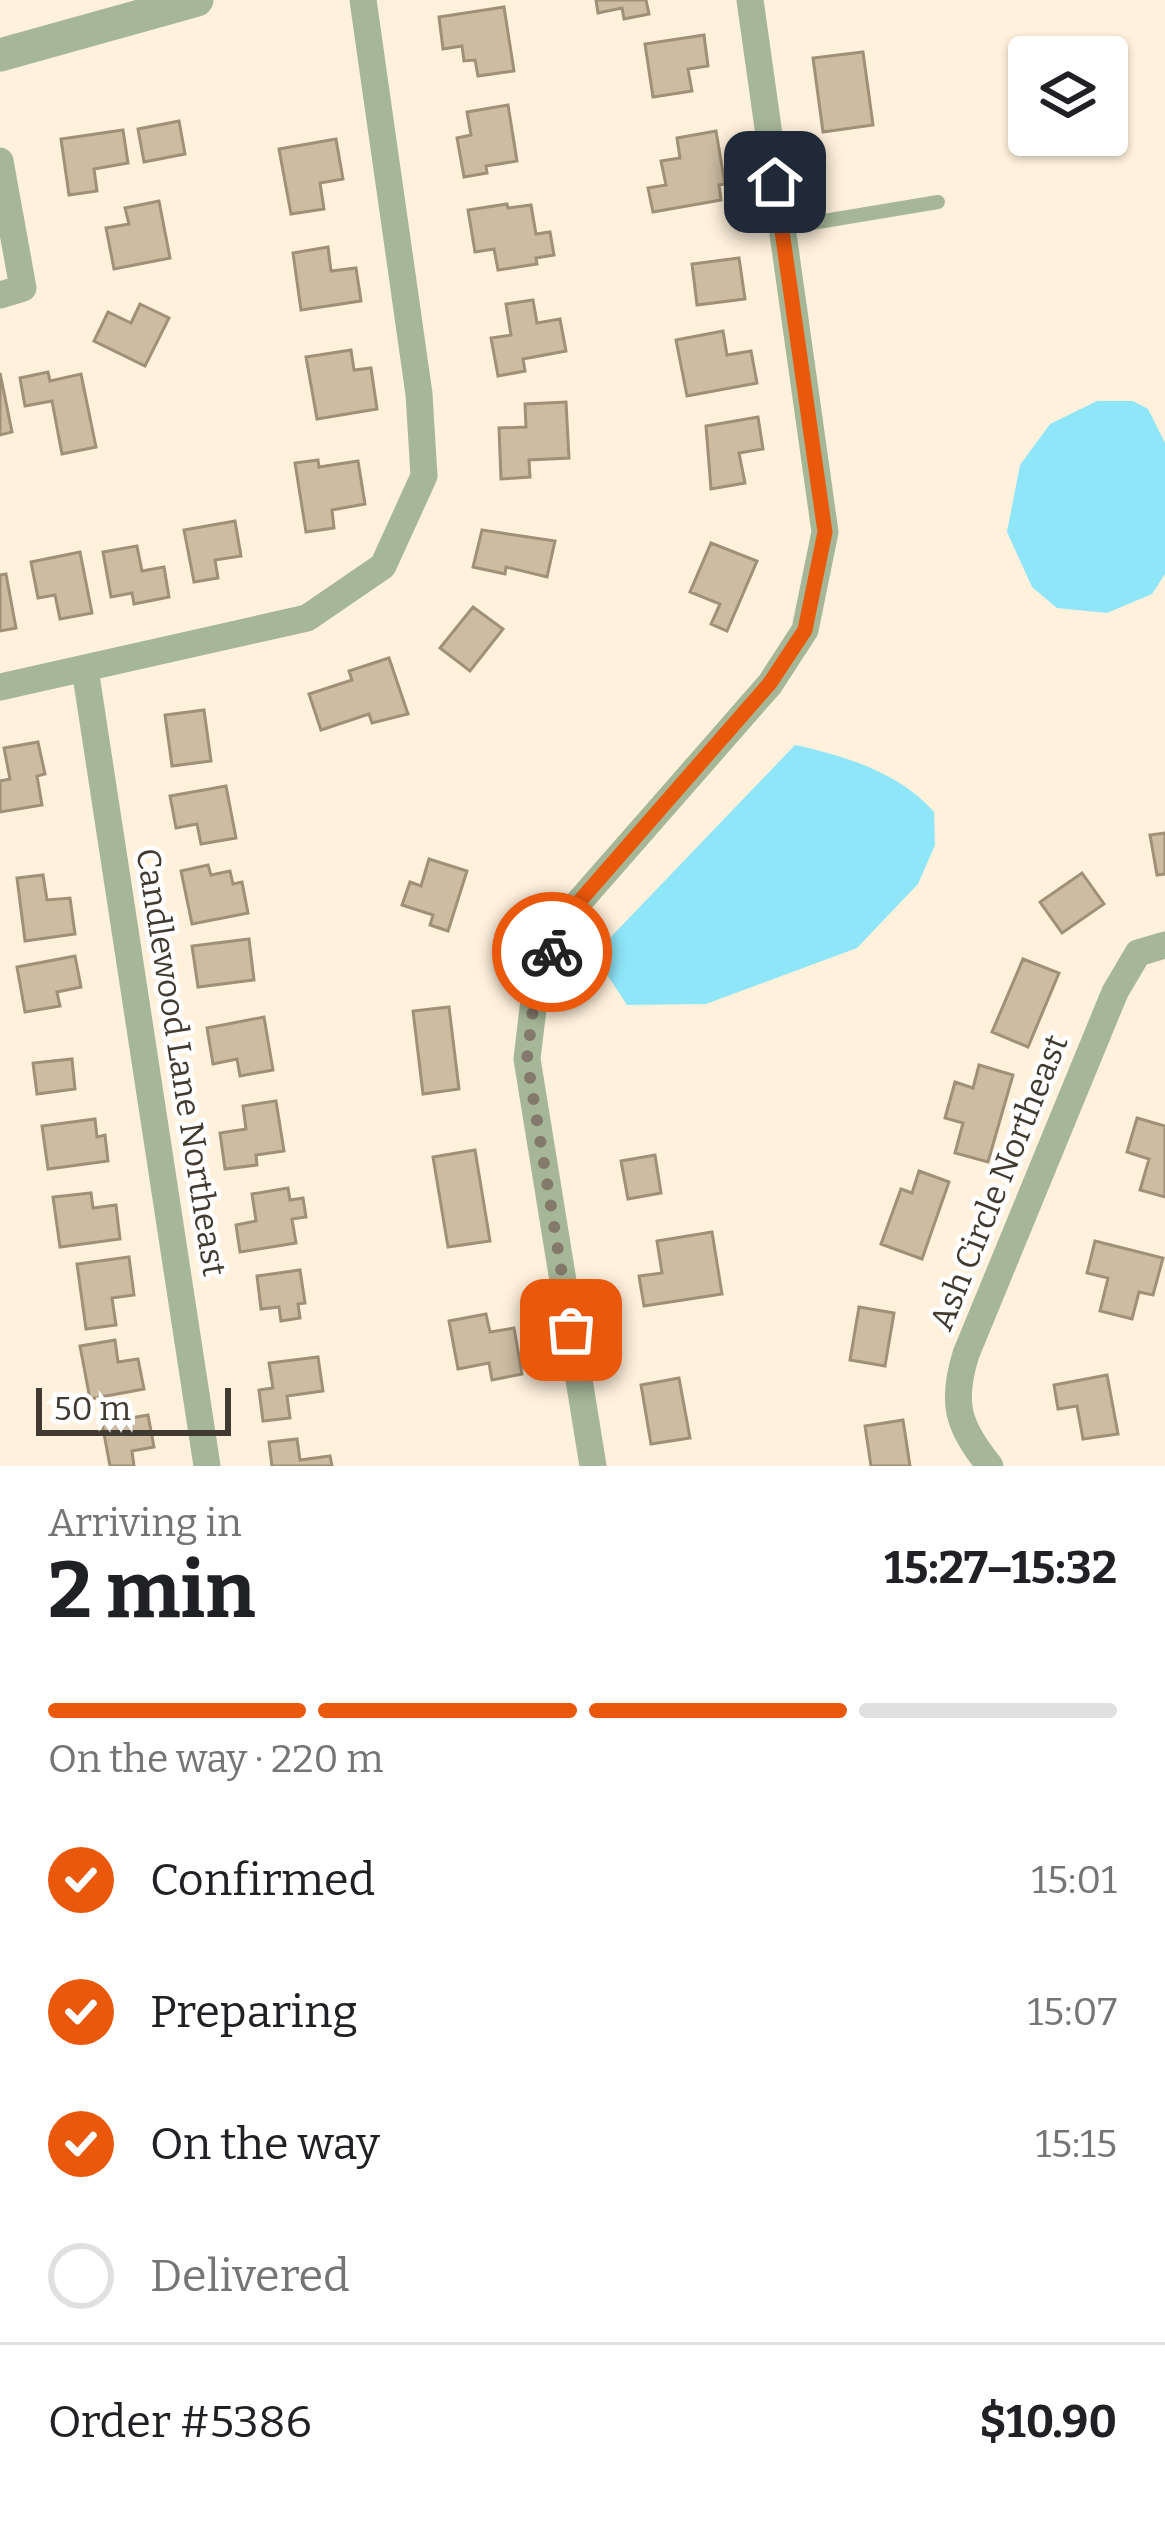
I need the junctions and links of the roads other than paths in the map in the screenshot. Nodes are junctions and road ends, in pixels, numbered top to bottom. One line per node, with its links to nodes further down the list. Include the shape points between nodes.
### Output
1 (197, 0): 4 (street)
2 (363, 0): 9 (street, via 424,476 383,566 307,618)
3 (750, 0): 7 (street)
4 (0, 56)
5 (0, 161): 8 (street, via 23,288)
6 (938, 202): 7 (lane)
7 (782, 228): 13 (street, via 825,532 805,630 770,683 565,918 534,1000 527,1059)
8 (0, 295)
9 (85, 670): 10 (street); 12 (street, Candlewood Lane Northeast)
10 (0, 687)
11 (1165, 945): 14 (street, Ash Circle Northeast, via 1138,953 1114,992 966,1354 955,1391 970,1442)
12 (207, 1466)
13 (592, 1466)
14 (990, 1466)

